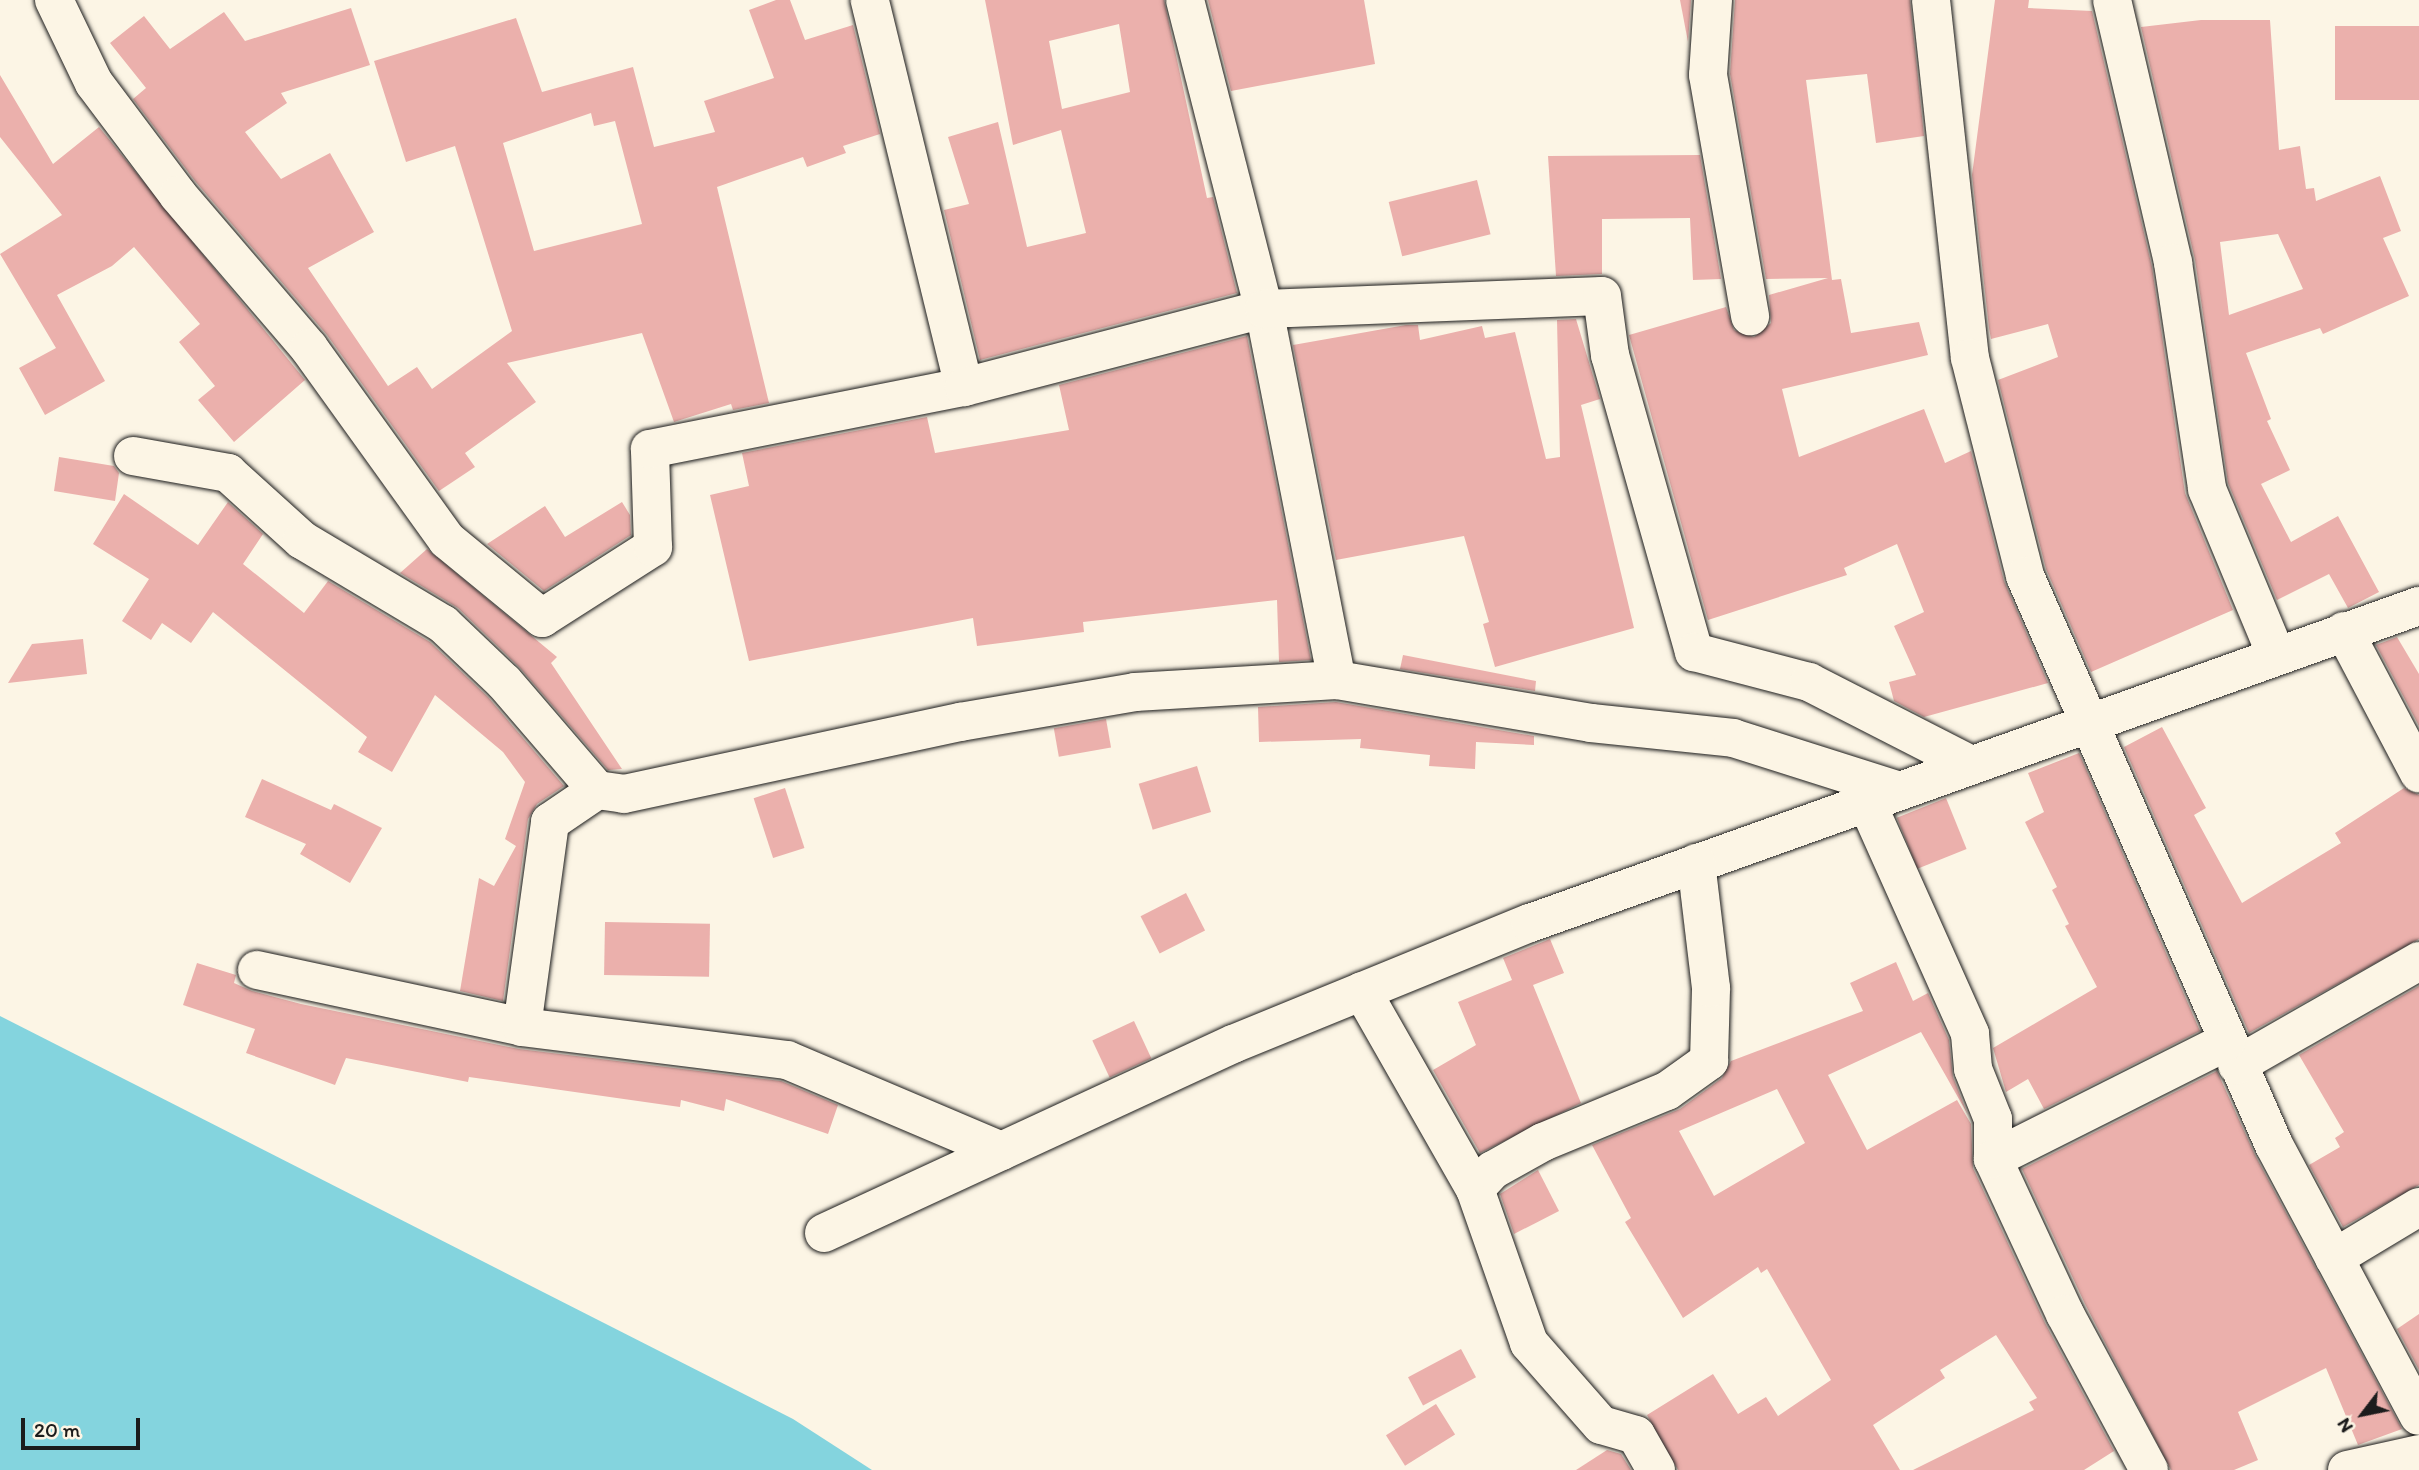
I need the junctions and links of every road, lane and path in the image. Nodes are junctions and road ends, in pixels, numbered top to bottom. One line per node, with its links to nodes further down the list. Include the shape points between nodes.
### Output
1 (54, 0): 9 (street, via 94,83 178,194 309,348 447,540 542,618 653,547 650,449)
2 (870, 0): 9 (street)
3 (1185, 0): 7 (street)
4 (1713, 0): 8 (street, via 1708,75)
5 (1931, 0): 15 (street, via 1970,358 2025,576)
6 (2112, 0): 13 (street, via 2173,263 2207,489)
7 (1264, 309): 9 (street); 14 (street); 16 (street, via 1602,296 1610,355 1694,652 1809,682)
8 (1750, 316)
9 (964, 387)
10 (133, 456): 18 (street, via 228,473 302,540 443,624 504,682)
11 (2419, 606): 12 (street)
12 (2344, 631): 13 (street); 17 (street)
13 (2276, 655): 15 (street)
14 (1337, 680): 18 (street, via 1135,692 960,722 624,794); 19 (street, via 1591,723 1733,738)
15 (2092, 721): 16 (street); 25 (street)
16 (1969, 764): 19 (street)
17 (2419, 773)
18 (597, 790): 24 (street, via 550,821)
19 (1882, 796): 20 (street); 27 (street, via 1969,1034 1973,1069 1993,1119)
20 (1696, 863): 23 (street); 28 (street, via 1712,988 1709,1060 1668,1091 1612,1109 1543,1142 1493,1170)
21 (2419, 961): 25 (street)
22 (257, 970): 24 (street)
23 (1362, 991): 26 (street); 28 (street)
24 (522, 1027): 26 (street, via 787,1060)
25 (2232, 1054): 27 (street); 31 (street)
26 (1001, 1151): 30 (street)
27 (1993, 1159): 35 (street, via 2065,1314)
28 (1475, 1189): 34 (street, via 1529,1343 1601,1426 1636,1435)
29 (2419, 1208): 31 (street)
30 (824, 1233)
31 (2334, 1258): 32 (street)
32 (2419, 1416)
33 (2419, 1454): 36 (street)
34 (1656, 1470)
35 (2149, 1470)
36 (2347, 1470)

